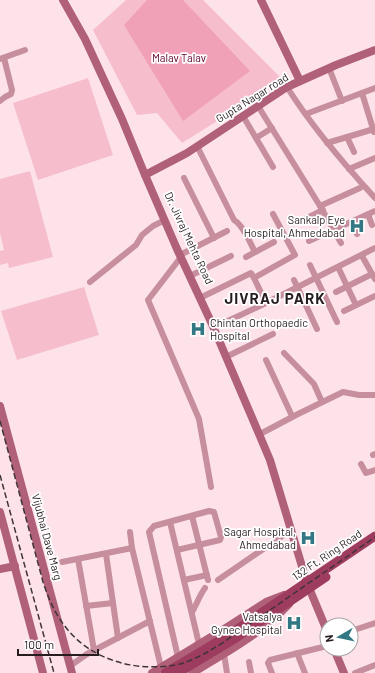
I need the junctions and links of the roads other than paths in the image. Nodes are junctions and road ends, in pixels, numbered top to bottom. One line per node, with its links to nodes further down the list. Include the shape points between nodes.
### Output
1 (63, 0): 27 (main road, via 85,39)
2 (68, 0): 27 (main road, Dr. Jivraj Mehta Road, via 122,110)
3 (261, 0): 8 (main road)
4 (25, 50): 6 (street)
5 (374, 52): 7 (main road, Gupta Nagar road)
6 (2, 58): 13 (street, via 12,90 11,94)
7 (329, 68): 8 (main road, Gupta Nagar road); 12 (street)
8 (300, 82): 9 (main road, Gupta Nagar road)
9 (287, 87): 14 (main road, Gupta Nagar road); 15 (street)
10 (375, 88): 11 (street)
11 (362, 93): 12 (street); 18 (street)
12 (342, 100): 15 (street)
13 (0, 101)
14 (258, 106): 16 (main road, Gupta Nagar road); 17 (street)
15 (306, 114): 21 (street)
16 (243, 116): 20 (street); 22 (main road, Gupta Nagar road)
17 (272, 128): 20 (street); 31 (street)
18 (374, 131): 19 (street)
19 (347, 137): 21 (street); 23 (street)
20 (256, 138): 25 (street)
21 (327, 143): 26 (street)
22 (197, 146): 27 (main road, Gupta Nagar road); 47 (street, via 234,220)
23 (354, 152)
24 (375, 158): 26 (street)
25 (273, 167)
26 (349, 169): 30 (street)
27 (147, 175): 36 (main road); 48 (main road, Dr. Jivraj Mehta Road)
28 (184, 178): 42 (street)
29 (360, 188): 31 (street)
30 (375, 198)
31 (321, 208): 35 (street); 40 (street)
32 (375, 211): 34 (street)
33 (273, 214): 56 (street, via 295,254)
34 (368, 214): 37 (street); 38 (street)
35 (307, 218)
36 (164, 220): 48 (main road); 59 (street, via 142,235 136,246)
37 (351, 222): 40 (street); 41 (street)
38 (372, 225)
39 (227, 231): 42 (street)
40 (334, 231): 43 (street); 45 (street)
41 (357, 234)
42 (214, 238): 48 (street)
43 (309, 241)
44 (274, 242): 47 (street)
45 (341, 243)
46 (375, 248): 50 (street)
47 (255, 252): 51 (street)
48 (183, 255): 54 (main road, Dr. Jivraj Mehta Road); 82 (street, via 148,300 199,419); 86 (main road, via 270,460)
49 (231, 256): 54 (street)
50 (362, 256): 53 (street); 55 (street)
51 (246, 257)
52 (310, 265): 57 (street)
53 (338, 268): 57 (street); 60 (street)
54 (194, 274): 63 (main road, Dr. Jivraj Mehta Road)
55 (374, 276): 60 (street)
56 (254, 278): 63 (street, via 250,273); 65 (street)
57 (317, 278): 61 (street); 68 (street)
58 (294, 280): 61 (street)
59 (90, 282)
60 (347, 286): 62 (street); 66 (street)
61 (297, 288): 65 (street); 70 (street)
62 (336, 292)
63 (204, 296): 69 (main road, Dr. Jivraj Mehta Road)
64 (375, 296): 66 (street)
65 (266, 303): 69 (street)
66 (356, 305): 67 (street)
67 (344, 311)
68 (337, 322)
69 (217, 326): 73 (main road, Dr. Jivraj Mehta Road)
70 (317, 329)
71 (273, 334): 73 (street)
72 (284, 353): 76 (street, via 314,384)
73 (230, 356): 79 (main road, Dr. Jivraj Mehta Road)
74 (266, 360): 78 (street)
75 (375, 395): 76 (street, via 342,392)
76 (322, 402): 78 (street)
77 (0, 406): 123 (main road, Vijubhai Dave Marg)
78 (292, 416): 79 (street)
79 (262, 433): 100 (main road, Dr. Jivraj Mehta Road, via 272,457)
80 (361, 464): 81 (street, via 366,473)
81 (375, 470)
82 (211, 487)
83 (0, 512): 96 (main road)
84 (192, 516): 85 (street); 89 (street); 89 (street, via 214,512 221,537 218,541)
85 (170, 522): 92 (street); 118 (street, via 154,526 149,536)
86 (291, 530): 99 (street); 100 (main road)
87 (130, 532): 91 (street)
88 (375, 536): 100 (main road, 132 Ft. Ring Road)
89 (199, 544): 92 (street); 98 (street, via 208,578)
90 (375, 544): 100 (main road, 132 Ft. Ring Road)
91 (132, 548): 93 (street); 109 (street)
92 (177, 550): 98 (street)
93 (106, 554): 94 (street); 103 (street)
94 (78, 559): 95 (street); 104 (street)
95 (62, 562)
96 (15, 566): 97 (main road); 126 (main road)
97 (0, 569)
98 (184, 580): 106 (street)
99 (218, 580)
100 (310, 585): 102 (main road, 132 Ft. Ring Road); 107 (main road); 108 (main road)
101 (205, 588): 106 (street)
102 (294, 595): 105 (main road, 132 Ft. Ring Road); 113 (main road, via 266,602); 116 (main road, via 277,617)
103 (113, 602): 104 (street); 112 (street)
104 (86, 606): 115 (street)
105 (273, 609): 124 (main road); 128 (main road, via 233,640)
106 (192, 612): 113 (street)
107 (322, 617)
108 (324, 617)
109 (150, 621): 112 (street); 124 (street)
110 (375, 623): 111 (street)
111 (359, 628)
112 (118, 638): 115 (street)
113 (199, 644): 118 (main road)
114 (319, 648): 117 (street)
115 (94, 650): 123 (street)
116 (224, 654): 125 (main road); 130 (street)
117 (297, 654): 132 (street, via 269,661); 133 (street)
118 (178, 657): 124 (main road)
119 (337, 657): 134 (main road)
120 (341, 657): 135 (main road)
121 (249, 662): 131 (street)
122 (375, 665): 136 (street)
123 (71, 670)
124 (163, 670): 127 (main road)
125 (201, 670): 129 (main road)
126 (43, 673)
127 (152, 673)
128 (178, 673)
129 (192, 673)
130 (227, 673)
131 (251, 673)
132 (272, 673)
133 (305, 673)
134 (344, 673)
135 (347, 673)
136 (355, 673)

